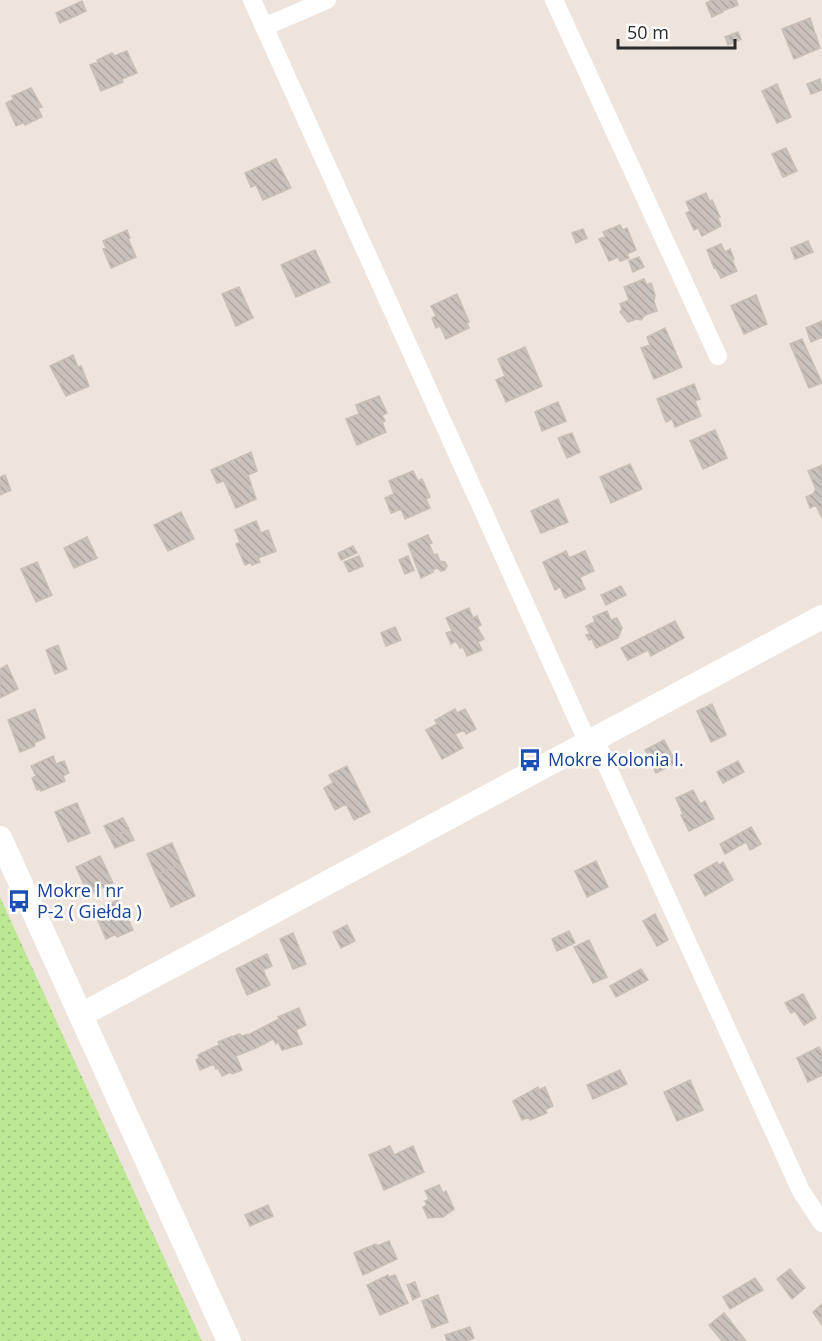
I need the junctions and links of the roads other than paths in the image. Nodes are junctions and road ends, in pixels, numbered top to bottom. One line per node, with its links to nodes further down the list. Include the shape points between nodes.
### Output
1 (252, 0): 4 (street)
2 (327, 0): 4 (street)
3 (554, 0): 5 (street)
4 (264, 27): 7 (street)
5 (718, 356)
6 (822, 617): 7 (street)
7 (591, 742): 9 (street); 10 (street, via 801,1191)
8 (0, 838): 9 (street)
9 (81, 1015): 11 (street)
10 (822, 1223)
11 (229, 1341)

